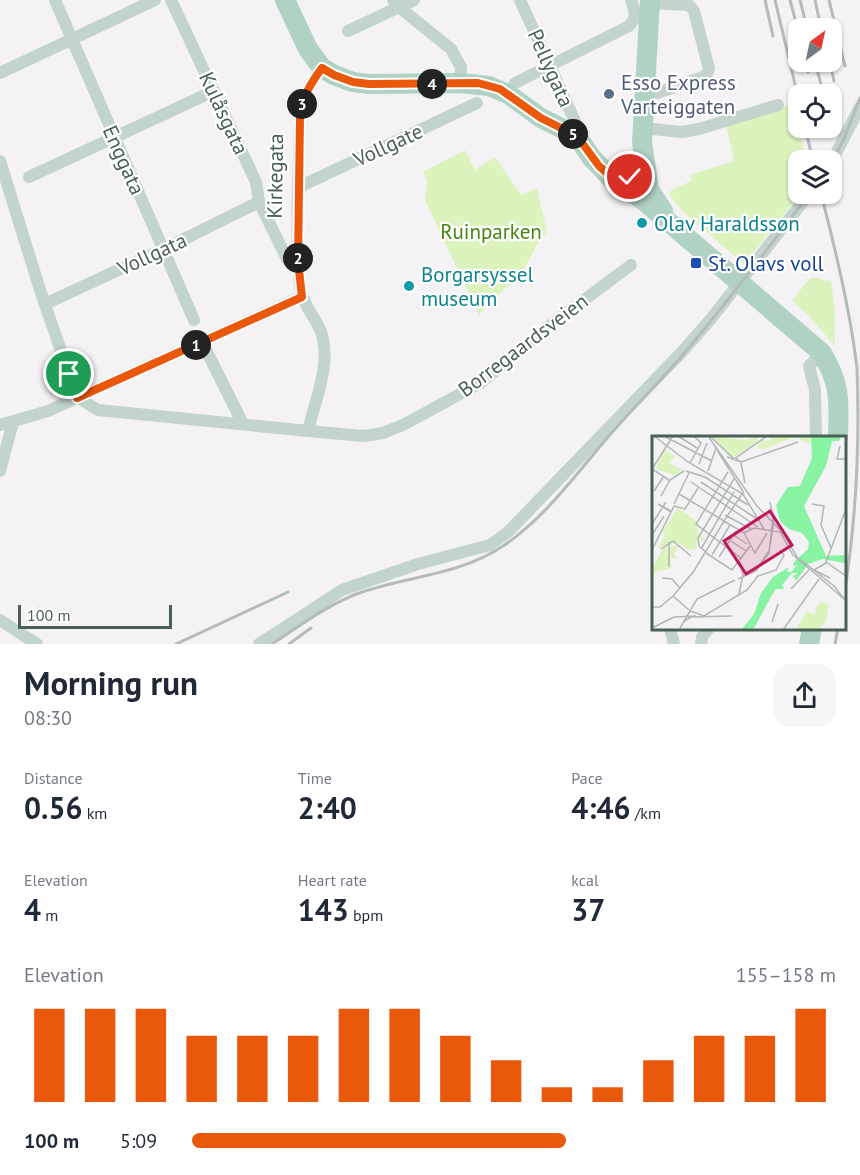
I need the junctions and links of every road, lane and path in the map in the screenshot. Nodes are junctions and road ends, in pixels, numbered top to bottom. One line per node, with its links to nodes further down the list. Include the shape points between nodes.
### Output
1 (55, 0): 10 (street, Enggata)
2 (155, 0): 10 (street)
3 (171, 0): 16 (street, Kulåsgata)
4 (285, 0): 12 (main road, via 304,43)
5 (414, 0): 7 (street)
6 (520, 0): 11 (street, Pellygata)
7 (396, 4): 9 (street); 14 (street, via 451,49 461,67)
8 (642, 5): 11 (street, via 629,26); 17 (main road); 17 (street, via 689,5 709,69 706,76 657,93)
9 (348, 31)
10 (73, 39): 13 (street); 23 (street, Enggata)
11 (550, 65): 15 (street); 22 (street, Pellygata, via 578,128)
12 (322, 68): 14 (main road, via 353,82 369,84); 27 (street, Kirkegata, via 302,102)
13 (0, 73)
14 (461, 83): 22 (main road, via 500,89 541,118)
15 (515, 83)
16 (214, 91): 23 (street); 30 (street, Kulåsgata, via 255,182)
17 (645, 92): 21 (main road)
18 (477, 103): 27 (street, Vollgate)
19 (778, 105): 21 (street, via 682,132)
20 (860, 107): 24 (street)
21 (642, 135): 28 (main road); 32 (main road, via 649,189)
22 (577, 136): 28 (main road, via 599,166)
23 (114, 138): 26 (street); 33 (street, Enggata)
24 (838, 150)
25 (0, 161): 29 (street)
26 (29, 177)
27 (299, 186): 37 (street, Kirkegata, via 298,261)
28 (624, 188): 32 (main road); 36 (main road, via 649,215 702,259)
29 (4, 189): 38 (street)
30 (259, 202): 33 (street, Vollgata); 34 (street, Kulåsgata)
31 (801, 204): 54 (street, via 710,320 508,532 490,545 342,590)
32 (677, 230): 36 (main road)
33 (163, 249): 38 (street, Vollgata); 39 (street, Enggata)
34 (287, 259)
35 (631, 265): 46 (street, Borregaardsveien, via 482,382 405,424 364,436)
36 (726, 273): 41 (main road, via 796,330)
37 (302, 297): 40 (street); 46 (street, via 320,331 325,361)
38 (45, 304): 42 (street)
39 (194, 320)
40 (202, 342): 42 (street); 44 (street)
41 (818, 356): 47 (street, via 809,366 815,390); 48 (main road, via 838,415)
42 (77, 398): 43 (street); 44 (street, Borregaardsveien, via 98,410)
43 (13, 422): 45 (street); 49 (street)
44 (243, 424): 46 (street, Borregaardsveien)
45 (0, 425)
46 (308, 431)
47 (816, 436)
48 (838, 436)
49 (0, 471)
50 (0, 620): 53 (street)
51 (670, 629): 55 (street)
52 (708, 629): 56 (street)
53 (37, 644)
54 (259, 644)
55 (674, 644)
56 (701, 644)

